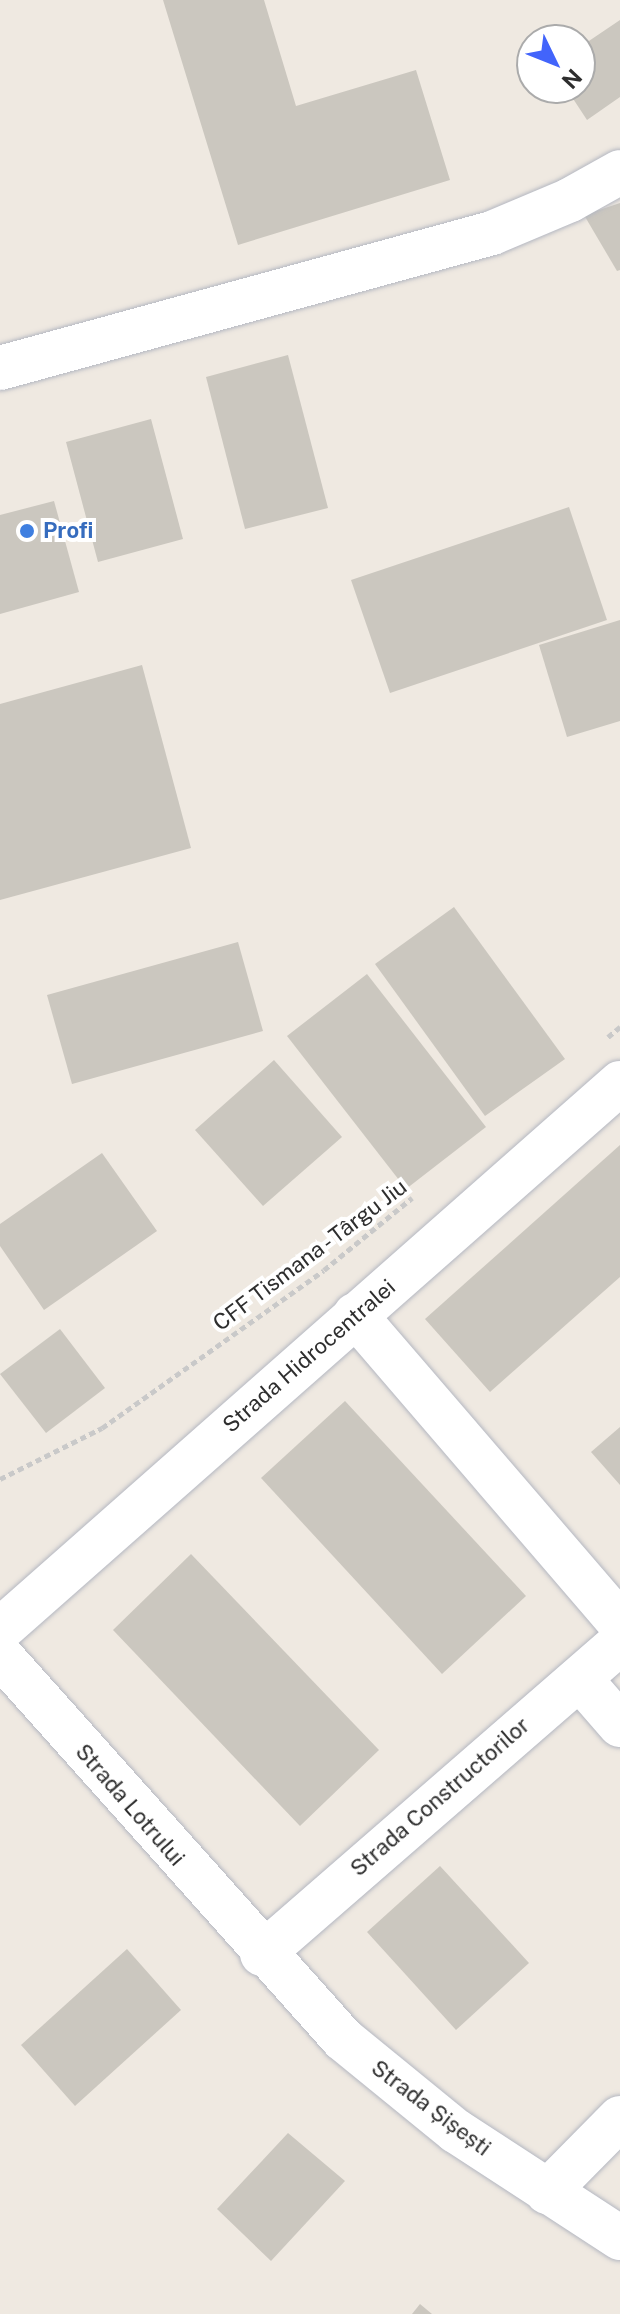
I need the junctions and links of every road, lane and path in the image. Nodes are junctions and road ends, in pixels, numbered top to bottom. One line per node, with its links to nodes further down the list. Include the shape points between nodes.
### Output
1 (620, 172): 2 (street, via 492,233)
2 (0, 368)
3 (620, 1027): 4 (path)
4 (595, 1047)
5 (620, 1083): 7 (street, Strada Hidrocentralei)
6 (423, 1189): 8 (path, CFF Tismana - Târgu Jiu, via 324,1270 102,1428)
7 (355, 1315): 9 (street); 10 (street, Strada Hidrocentralei)
8 (0, 1479)
9 (620, 1623)
10 (0, 1630)
11 (620, 1643): 13 (street, Strada Constructorilor)
12 (0, 1655): 15 (street, Strada Lotrului)
13 (580, 1679): 14 (street); 15 (street, Strada Constructorilor, via 458,1778)
14 (620, 1725)
15 (262, 1954): 17 (street, Strada Șișești, via 400,2089)
16 (620, 2118): 17 (street)
17 (547, 2192): 18 (street, Strada Șișești)
18 (620, 2238)

